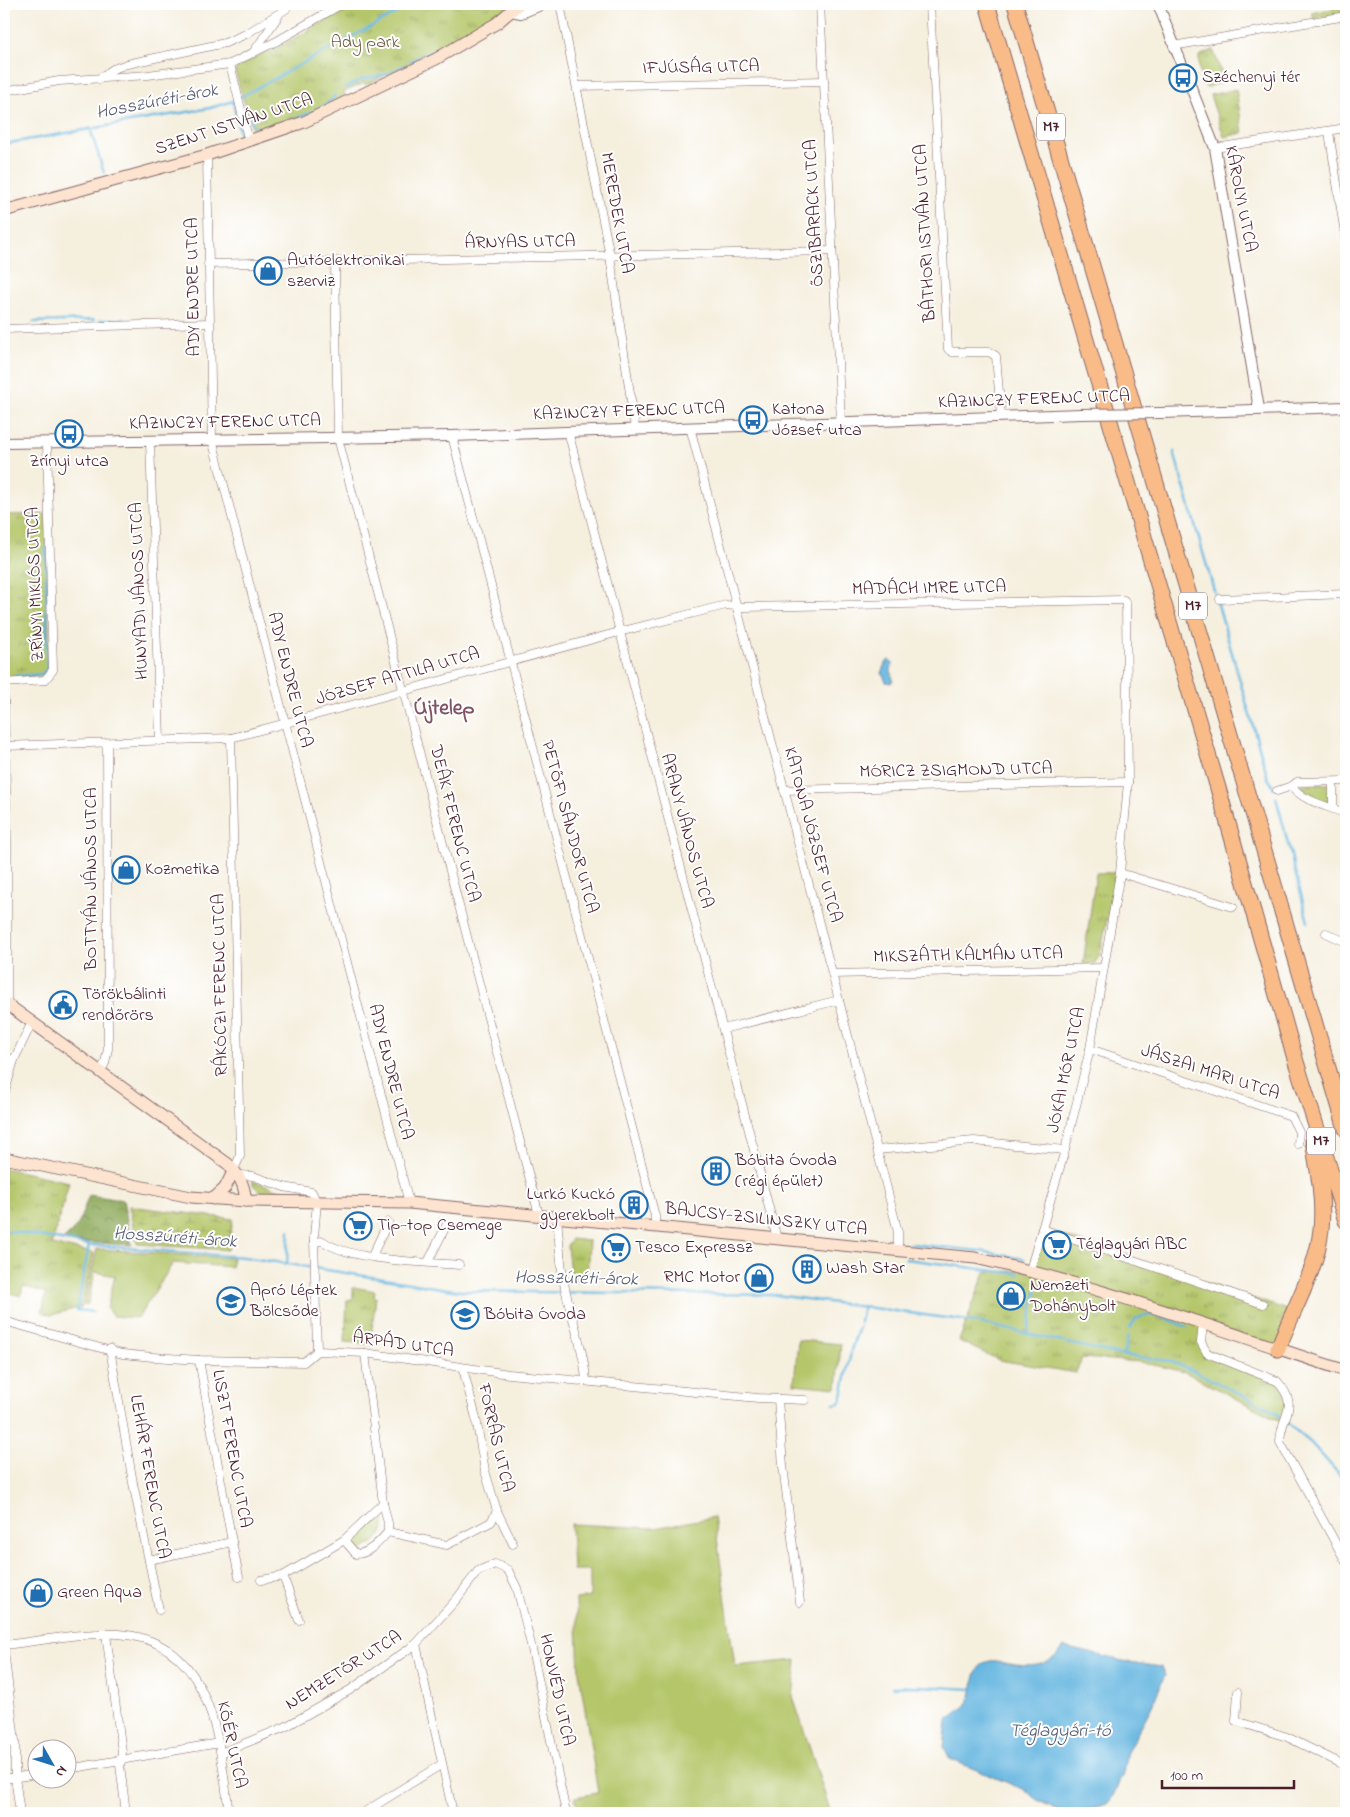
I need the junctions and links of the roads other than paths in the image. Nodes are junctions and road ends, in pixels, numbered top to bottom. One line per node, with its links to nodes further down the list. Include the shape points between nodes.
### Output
1 (342, 4): 15 (street)
2 (543, 4): 10 (street, SZENT ISTVÁN UTCA, via 521,13)
3 (560, 4): 19 (street, MEREDEK UTCA)
4 (820, 4): 18 (street, ŐSZIBARACK UTCA)
5 (930, 4): 37 (street, BÁTHORI ISTVÁN UTCA, via 948,349 952,352 989,352 996,356)
6 (981, 4): 21 (highway, via 992,43)
7 (987, 4): 21 (highway, M7)
8 (1015, 4): 86 (highway, M7)
9 (1158, 4): 14 (street, KÁROLYI UTCA)
10 (515, 8): 24 (main road, SZENT ISTVÁN UTCA, via 467,41 384,85 304,122)
11 (286, 9): 12 (street)
12 (278, 14): 15 (street, via 280,16); 17 (street, via 225,43 126,64)
13 (1346, 16): 14 (street)
14 (1173, 46): 25 (street, KÁROLYI UTCA)
15 (252, 54): 16 (street)
16 (230, 64): 17 (street, via 148,76); 24 (street)
17 (99, 79): 20 (street, via 59,81)
18 (824, 80): 19 (street, IFJÚSÁG UTCA); 29 (street, ŐSZIBARACK UTCA)
19 (578, 86): 30 (street, MEREDEK UTCA)
20 (4, 91)
21 (1015, 96): 83 (highway, M7)
22 (1346, 128): 23 (street)
23 (1329, 132): 25 (street); 28 (street)
24 (249, 142): 26 (main road, SZENT ISTVÁN UTCA)
25 (1216, 148): 36 (street, KÁROLYI UTCA)
26 (207, 155): 27 (main road, SZENT ISTVÁN UTCA); 32 (street, ADY ENDRE UTCA)
27 (4, 211)
28 (1346, 241)
29 (832, 251): 30 (street, ÁRNYAS UTCA); 38 (street, ŐSZIBARACK UTCA)
30 (610, 256): 31 (street, ÁRNYAS UTCA); 40 (street, MEREDEK UTCA)
31 (335, 261): 32 (street, ÁRNYAS UTCA); 43 (street, DEÁK FERENC UTCA)
32 (208, 264): 33 (street, ADY ENDRE UTCA)
33 (209, 323): 34 (street); 44 (street, ADY ENDRE UTCA)
34 (4, 329)
35 (1346, 407): 36 (street, KAZINCZY FERENC UTCA)
36 (1259, 409): 37 (street, KAZINCZY FERENC UTCA, bridge)
37 (1001, 416): 38 (street, KAZINCZY FERENC UTCA)
38 (841, 421): 39 (street, KAZINCZY FERENC UTCA)
39 (690, 426): 40 (street, KAZINCZY FERENC UTCA); 51 (street, KATONA JÓZSEF UTCA)
40 (635, 428): 41 (street, KAZINCZY FERENC UTCA)
41 (568, 431): 42 (street, KAZINCZY FERENC UTCA); 52 (street, ARANY JÁNOS UTCA)
42 (452, 436): 43 (street, KAZINCZY FERENC UTCA); 53 (street, PETŐFI SÁNDOR UTCA)
43 (338, 438): 44 (street, KAZINCZY FERENC UTCA); 55 (street, DEÁK FERENC UTCA)
44 (212, 439): 45 (street, KAZINCZY FERENC UTCA); 57 (street, ADY ENDRE UTCA)
45 (150, 440): 46 (street, KAZINCZY FERENC UTCA); 59 (street, HUNYADI JÁNOS UTCA)
46 (46, 442): 47 (street, KAZINCZY FERENC UTCA); 54 (street, ZRÍNYI MIKLÓS UTCA, via 53,670 45,680)
47 (4, 443)
48 (1346, 594): 49 (street)
49 (1220, 599)
50 (1124, 600): 51 (street, MADÁCH IMRE UTCA); 62 (street, JÓKAI MÓR UTCA)
51 (735, 606): 52 (street, JÓZSEF ATTILA UTCA, via 726,605); 66 (street, KATONA JÓZSEF UTCA)
52 (619, 632): 53 (street, JÓZSEF ATTILA UTCA); 79 (street, ARANY JÁNOS UTCA)
53 (510, 662): 55 (street, JÓZSEF ATTILA UTCA); 101 (street, PETŐFI SÁNDOR UTCA, via 653,1208)
54 (4, 683)
55 (404, 691): 57 (street, JÓZSEF ATTILA UTCA); 96 (street, DEÁK FERENC UTCA)
56 (4, 697): 61 (street)
57 (285, 724): 58 (street, JÓZSEF ATTILA UTCA); 95 (street, ADY ENDRE UTCA)
58 (231, 738): 59 (street, JÓZSEF ATTILA UTCA); 91 (street, RÁKÓCZI FERENC UTCA, via 240,1156)
59 (160, 741): 60 (street, JÓZSEF ATTILA UTCA)
60 (107, 744): 61 (street, JÓZSEF ATTILA UTCA); 84 (street, BOTTYÁN JÁNOS UTCA, via 108,1048 106,1063)
61 (4, 746): 77 (street)
62 (1128, 782): 66 (street, MÓRICZ ZSIGMOND UTCA); 70 (street, JÓKAI MÓR UTCA)
63 (1333, 782): 64 (street); 65 (street, via 1305,781); 68 (street)
64 (1346, 782)
65 (1292, 786): 67 (street); 68 (street, via 1310,800)
66 (784, 790): 75 (street, KATONA JÓZSEF UTCA)
67 (1277, 790)
68 (1333, 808): 69 (street)
69 (1346, 814)
70 (1120, 873): 71 (street); 74 (street, JÓKAI MÓR UTCA)
71 (1233, 907)
72 (1326, 933): 73 (street)
73 (1346, 942)
74 (1103, 968): 75 (street, MIKSZÁTH KÁLMÁN UTCA); 80 (street, JÓKAI MÓR UTCA)
75 (834, 974): 76 (street, KATONA JÓZSEF UTCA)
76 (839, 1000): 79 (street); 88 (street, KATONA JÓZSEF UTCA)
77 (5, 1003): 78 (main road)
78 (32, 1022): 82 (street); 84 (main road)
79 (723, 1030): 103 (street, ARANY JÁNOS UTCA)
80 (1090, 1050): 87 (street, JÁSZAI MARI UTCA, via 1292,1116 1299,1132); 89 (street, JÓKAI MÓR UTCA)
81 (4, 1057): 82 (street)
82 (14, 1060): 85 (street)
83 (1296, 1062): 98 (highway, M7); 114 (highway, via 1297,1087 1318,1167 1321,1229 1311,1268)
84 (100, 1072): 91 (main road)
85 (4, 1095)
86 (1346, 1129)
87 (1298, 1144)
88 (878, 1150): 89 (street, via 974,1141); 105 (street, KATONA JÓZSEF UTCA, via 898,1232)
89 (1065, 1150): 102 (street, JÓKAI MÓR UTCA)
90 (4, 1158): 92 (main road, BAJCSY-ZSILINSZKY UTCA)
91 (236, 1173): 92 (main road); 93 (main road, via 245,1186); 94 (street, via 312,1192)
92 (213, 1199): 93 (main road, BAJCSY-ZSILINSZKY UTCA)
93 (246, 1201): 94 (main road, BAJCSY-ZSILINSZKY UTCA)
94 (316, 1202): 95 (main road, BAJCSY-ZSILINSZKY UTCA); 104 (street)
95 (409, 1203): 96 (main road, BAJCSY-ZSILINSZKY UTCA)
96 (539, 1215): 97 (main road, BAJCSY-ZSILINSZKY UTCA)
97 (558, 1217): 101 (main road, BAJCSY-ZSILINSZKY UTCA); 120 (street, via 564,1284 585,1363)
98 (1346, 1221)
99 (388, 1222): 106 (street)
100 (446, 1226): 107 (street)
101 (655, 1227): 103 (main road, BAJCSY-ZSILINSZKY UTCA)
102 (1042, 1229): 109 (street, JÓKAI MÓR UTCA); 110 (street)
103 (776, 1239): 105 (main road, BAJCSY-ZSILINSZKY UTCA)
104 (314, 1242): 106 (street, via 323,1241 333,1248); 115 (street)
105 (898, 1251): 109 (main road, BAJCSY-ZSILINSZKY UTCA, via 975,1258)
106 (372, 1256): 107 (street)
107 (428, 1262): 108 (street)
108 (459, 1265)
109 (1030, 1270): 112 (main road, BAJCSY-ZSILINSZKY UTCA)
110 (1263, 1304)
111 (4, 1322): 113 (street, ÁRPÁD UTCA)
112 (1203, 1324): 114 (main road, BAJCSY-ZSILINSZKY UTCA); 130 (street, via 1201,1342 1207,1353 1278,1380 1289,1396 1289,1412 1280,1433 1280,1442)
113 (110, 1349): 117 (street, ÁRPÁD UTCA, via 122,1354); 129 (street, LEHÁR FERENC UTCA)
114 (1278, 1349): 119 (main road, BAJCSY-ZSILINSZKY UTCA)
115 (318, 1351): 116 (street, ÁRPÁD UTCA); 117 (street, ÁRPÁD UTCA, via 304,1362)
116 (365, 1353): 118 (street, ÁRPÁD UTCA); 123 (street)
117 (200, 1360): 127 (street, LISZT FERENC UTCA)
118 (463, 1368): 120 (street, ÁRPÁD UTCA); 124 (street, FORRÁS UTCA, via 476,1418 484,1471)
119 (1346, 1371)
120 (586, 1381): 121 (street, ÁRPÁD UTCA)
121 (778, 1399): 122 (street, ÁRPÁD UTCA); 135 (street)
122 (805, 1400)
123 (382, 1503): 125 (street); 126 (street)
124 (497, 1512): 125 (street, FORRÁS UTCA, via 491,1522 447,1545); 128 (street)
125 (388, 1532): 126 (street, via 360,1555 352,1552)
126 (344, 1540): 132 (street)
127 (232, 1542): 129 (street, LISZT FERENC UTCA); 133 (street, LISZT FERENC UTCA)
128 (513, 1544)
129 (149, 1560): 136 (street, LEHÁR FERENC UTCA)
130 (1346, 1562)
131 (511, 1574): 139 (street, NEMZETŐR UTCA, via 500,1565 482,1568); 159 (street, HONVÉD UTCA, via 518,1588)
132 (283, 1576): 134 (street); 137 (street)
133 (239, 1577)
134 (261, 1580)
135 (800, 1602)
136 (159, 1610)
137 (300, 1620)
138 (106, 1634): 140 (street, KŐÉR UTCA); 145 (street, KŐÉR UTCA, via 131,1636 156,1644 180,1660 196,1679 208,1702); 147 (street)
139 (416, 1644): 146 (street, NEMZETŐR UTCA, via 313,1712); 148 (street)
140 (4, 1645)
141 (4, 1650): 143 (street)
142 (1238, 1692): 149 (street, via 1236,1721 1287,1737)
143 (15, 1741): 144 (street); 152 (street)
144 (4, 1743)
145 (219, 1743): 146 (street, KŐÉR UTCA); 147 (street)
146 (221, 1753): 156 (street, KŐÉR UTCA)
147 (121, 1761): 150 (street); 155 (street)
148 (442, 1764): 157 (street); 158 (street)
149 (1346, 1766)
150 (78, 1767)
151 (28, 1775): 152 (street)
152 (15, 1777): 153 (street); 154 (street)
153 (4, 1779)
154 (20, 1813)
155 (126, 1813)
156 (229, 1813)
157 (363, 1813)
158 (453, 1813)
159 (566, 1813)

